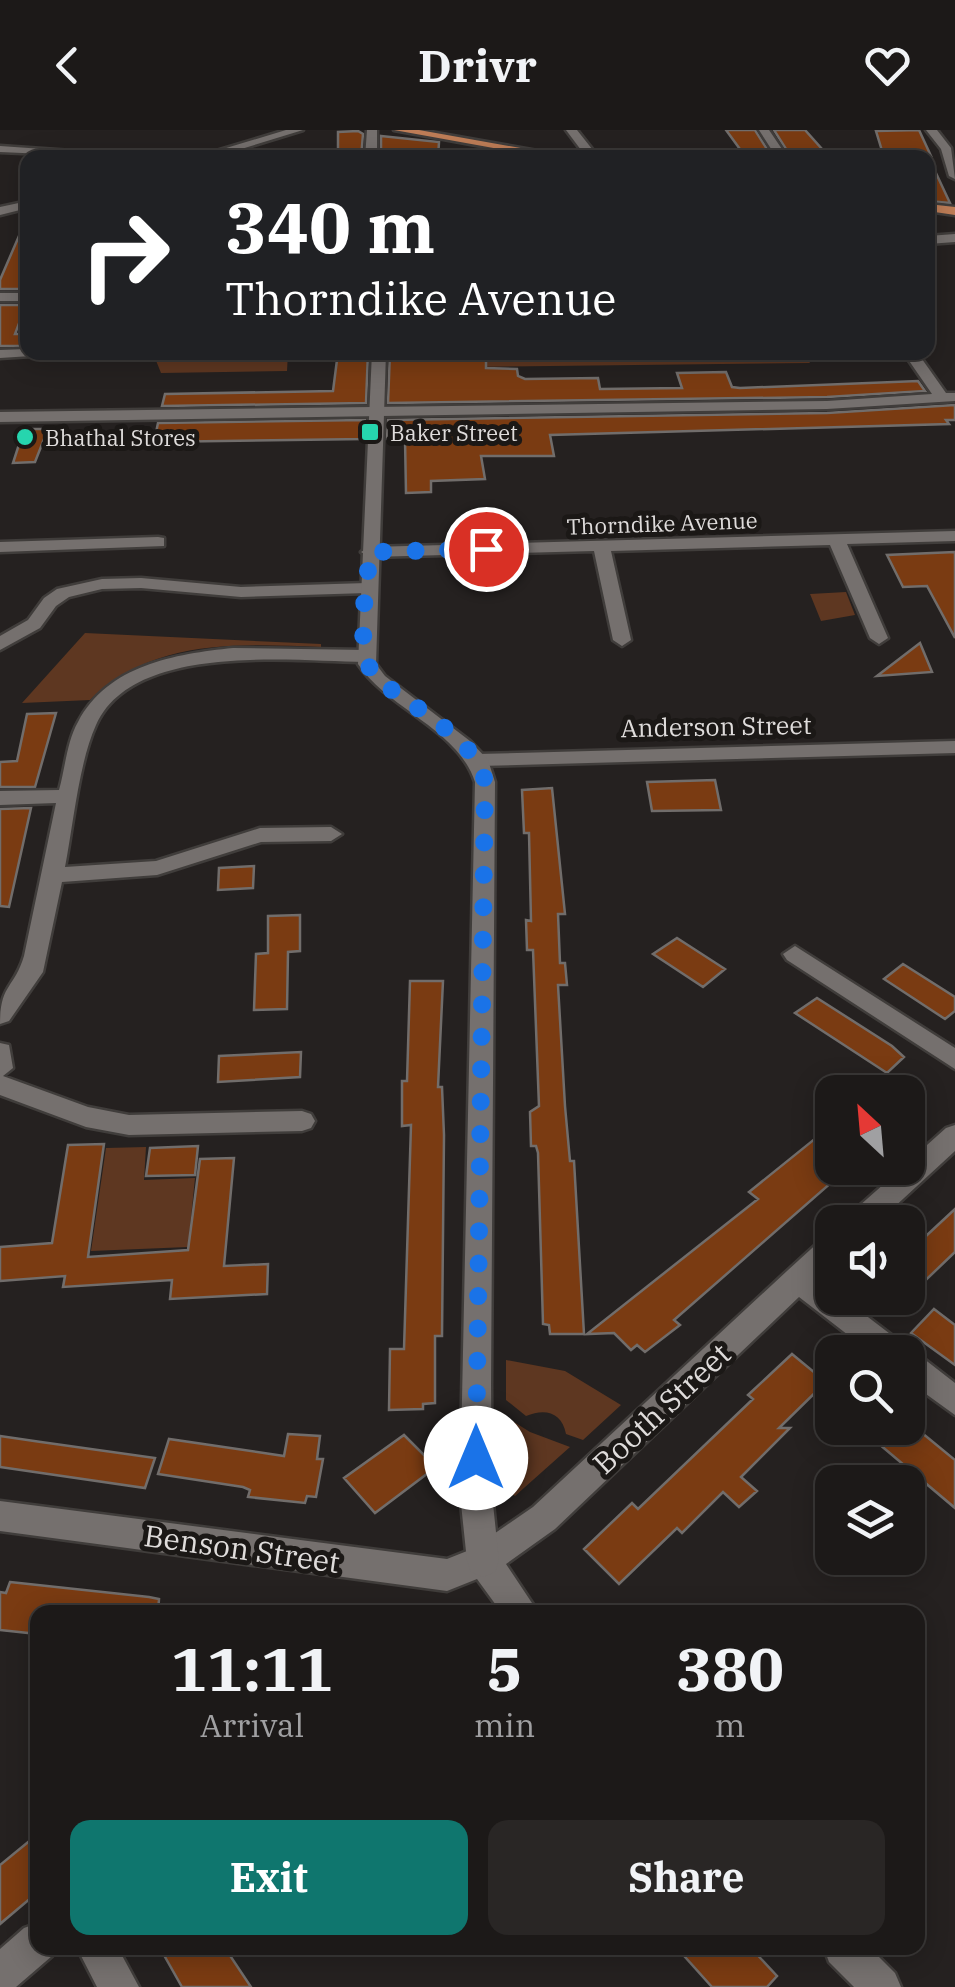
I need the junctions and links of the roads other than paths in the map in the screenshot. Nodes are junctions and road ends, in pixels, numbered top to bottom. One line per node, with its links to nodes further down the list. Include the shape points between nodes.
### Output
1 (298, 130): 5 (street)
2 (399, 130): 6 (main road)
3 (571, 130): 7 (street)
4 (932, 130): 8 (street)
5 (245, 150)
6 (492, 150)
7 (587, 150)
8 (955, 176)
9 (379, 360): 12 (street)
10 (917, 360): 11 (street)
11 (948, 398): 12 (street)
12 (378, 412): 13 (street); 20 (street)
13 (0, 417)
14 (955, 536): 15 (street, Thorndike Avenue)
15 (837, 540): 19 (street, Thorndike Avenue); 23 (street)
16 (158, 542): 17 (street)
17 (129, 544): 18 (street); 21 (street)
18 (0, 548)
19 (602, 548): 20 (street, Thorndike Avenue); 24 (street)
20 (370, 552): 22 (street)
21 (120, 582): 22 (street, via 241,592); 25 (street, via 63,593 34,624)
22 (367, 588): 26 (street)
23 (879, 638)
24 (622, 640)
25 (0, 644)
26 (365, 656): 28 (street, via 378,680); 29 (street, via 217,654 139,674 91,715)
27 (955, 747): 28 (street, Anderson Street)
28 (478, 760): 48 (street, via 485,782 476,1386)
29 (68, 796): 30 (street); 32 (street)
30 (0, 798)
31 (331, 834): 32 (street, via 262,826 157,868)
32 (54, 874): 34 (street, via 31,972)
33 (795, 954): 36 (street)
34 (0, 1015)
35 (0, 1052): 37 (street)
36 (955, 1060)
37 (0, 1068)
38 (0, 1085): 39 (street, via 86,1117 129,1125)
39 (302, 1121)
40 (955, 1135): 41 (street)
41 (879, 1205)
42 (815, 1263): 43 (street, Booth Street)
43 (797, 1279): 44 (street); 48 (street, Booth Street, via 544,1518)
44 (870, 1335)
45 (925, 1377): 46 (street)
46 (955, 1401)
47 (0, 1516): 48 (street, Benson Street, via 420,1573 447,1575)
48 (483, 1562): 49 (street)
49 (516, 1605)
50 (30, 1949): 53 (street)
51 (100, 1955): 54 (street)
52 (850, 1955): 55 (street)
53 (0, 1975)
54 (119, 1987)
55 (881, 1987)

